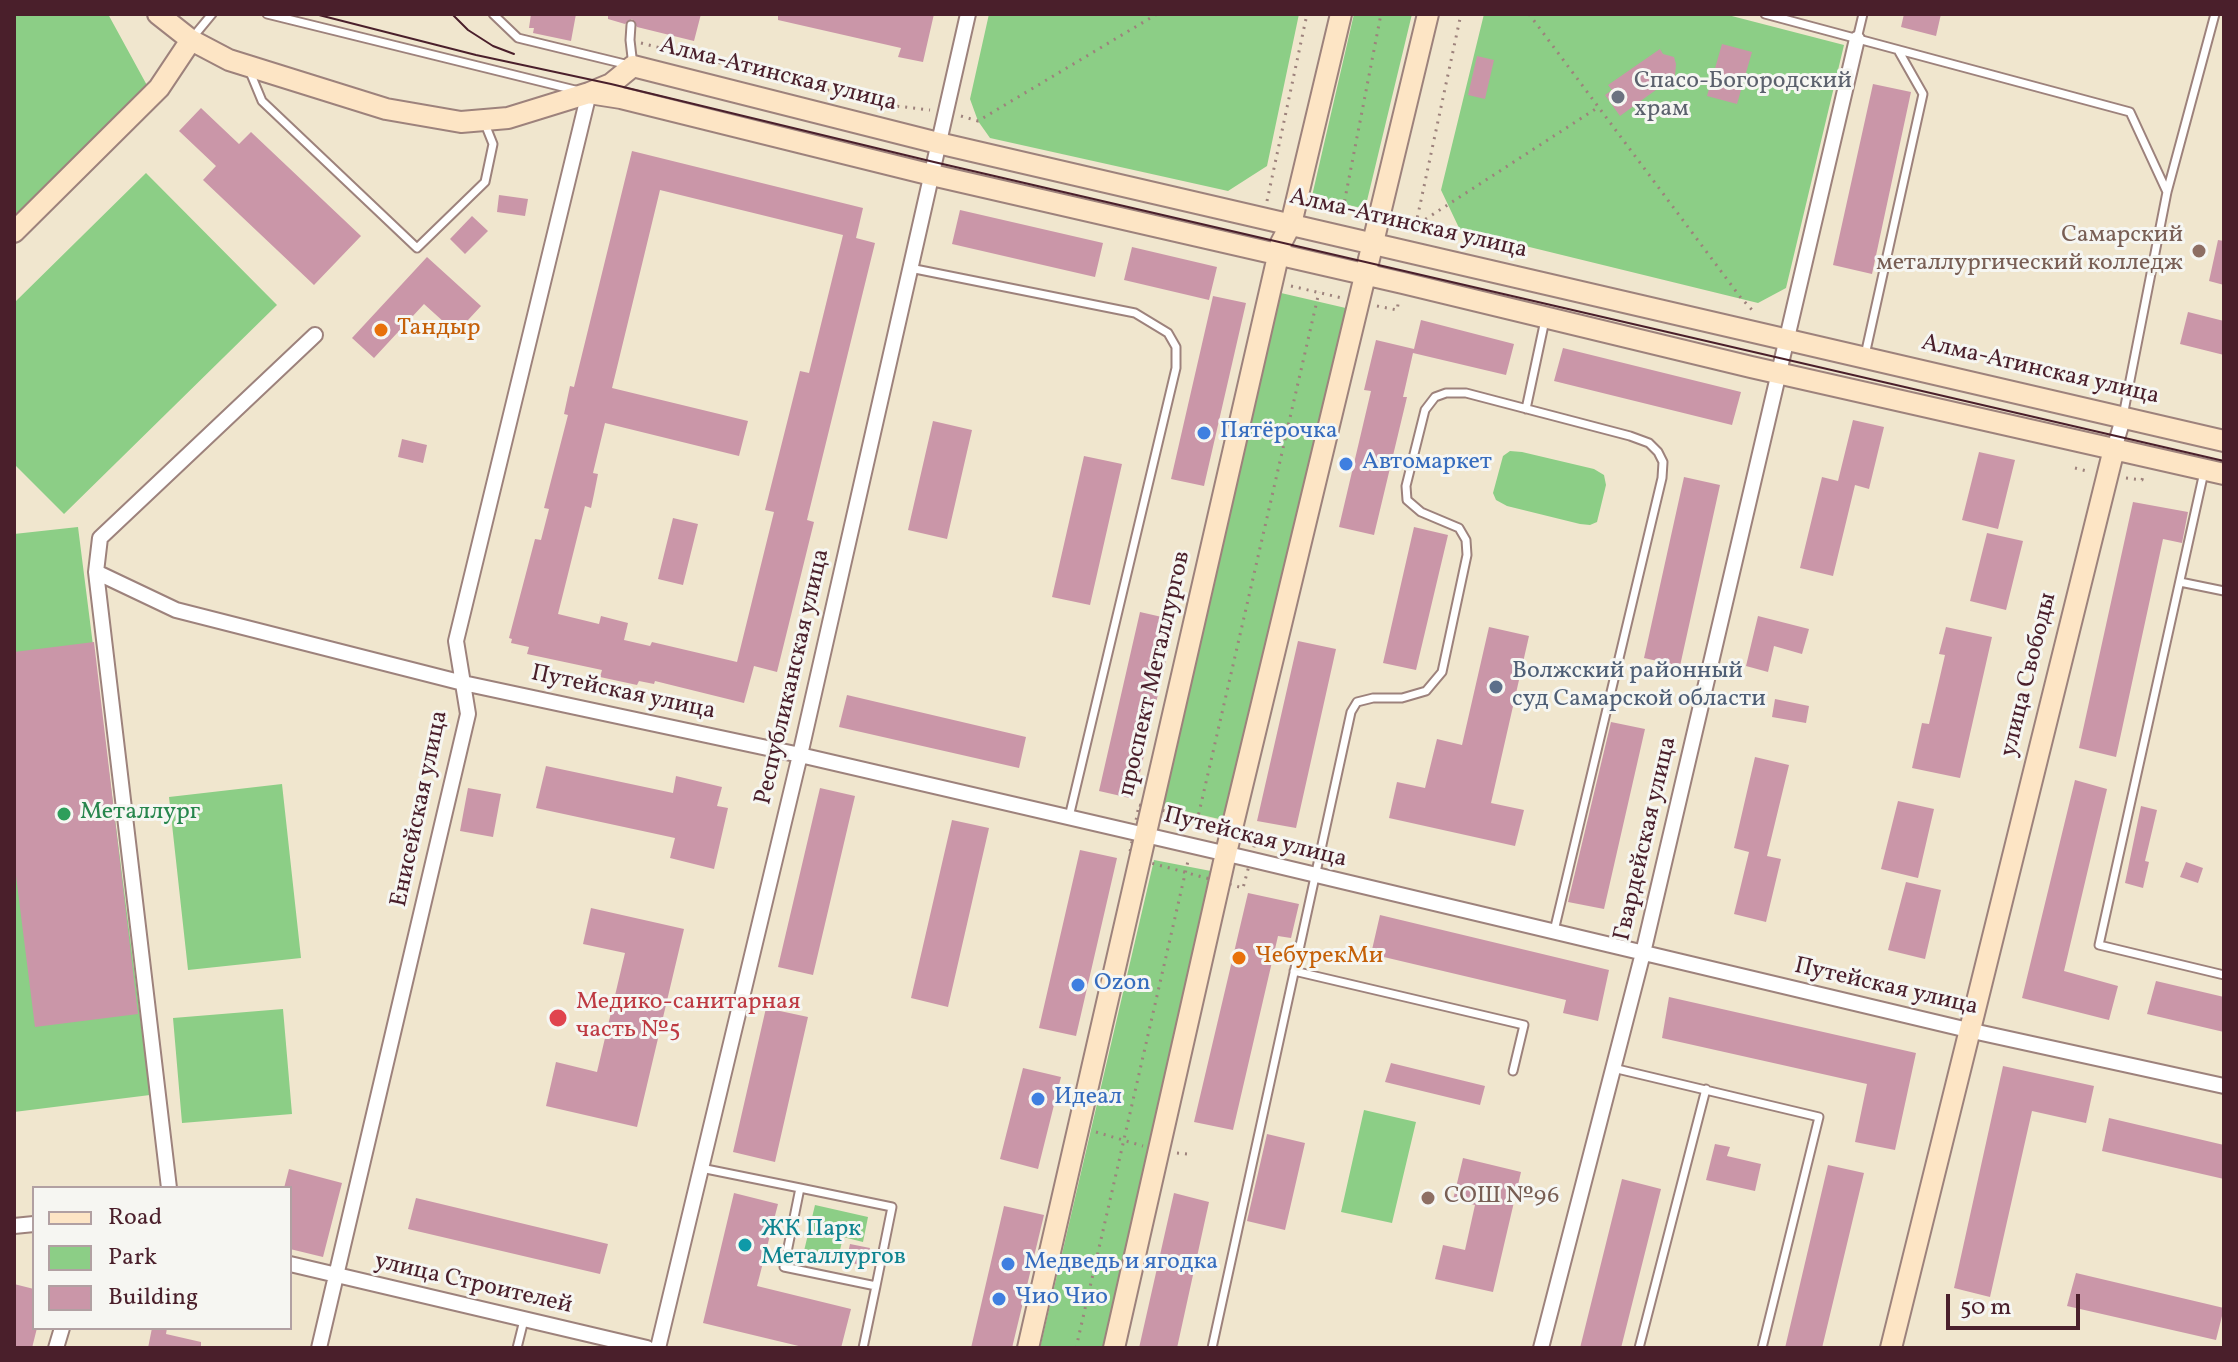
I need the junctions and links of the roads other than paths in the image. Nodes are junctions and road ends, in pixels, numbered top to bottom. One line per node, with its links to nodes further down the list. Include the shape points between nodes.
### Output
1 (158, 14): 13 (street, Алма-Атинская улица)
2 (212, 14): 13 (lane)
3 (267, 14): 17 (lane)
4 (493, 14): 15 (lane, via 518,38)
5 (968, 14): 19 (street, Республиканская улица)
6 (1341, 14): 22 (street, проспект Металлургов)
7 (1428, 14): 24 (street)
8 (1765, 14): 12 (lane)
9 (1863, 14): 12 (lane)
10 (2215, 14): 21 (lane, улица Свободы)
11 (631, 25): 15 (lane)
12 (1857, 39): 14 (lane); 30 (street, Гвардейская улица)
13 (191, 40): 16 (street, Алма-Атинская улица); 23 (street, via 159,88)
14 (1898, 50): 21 (lane, via 2130,112); 31 (lane, via 1923,94)
15 (633, 66): 17 (street, Алма-Атинская улица); 19 (street, Алма-Атинская улица)
16 (247, 67): 18 (street, Алма-Атинская улица, via 386,109 461,122); 18 (lane, via 262,101 417,248 485,182 493,144)
17 (589, 93): 18 (street, Алма-Атинская улица, via 508,118); 20 (street, Алма-Атинская улица); 41 (street, Енисейская улица, via 456,641)
18 (483, 119)
19 (938, 143): 20 (street, Республиканская улица); 22 (street, Алма-Атинская улица)
20 (932, 175): 25 (street, Алма-Атинская улица); 26 (street, Республиканская улица)
21 (2167, 192): 34 (lane, улица Свободы)
22 (1291, 224): 24 (street, Алма-Атинская улица); 25 (street, проспект Металлургов)
23 (14, 232)
24 (1373, 243): 27 (street); 30 (street, Алма-Атинская улица)
25 (1279, 256): 27 (street, Алма-Атинская улица); 44 (street, проспект Металлургов, via 1145,806)
26 (910, 268): 42 (street, Республиканская улица); 43 (lane, via 1135,313 1168,333 1176,347 1176,368)
27 (1366, 274): 28 (street, Алма-Атинская улица); 45 (street)
28 (1546, 318): 32 (street, Алма-Атинская улица); 33 (lane)
29 (315, 335): 38 (street, via 100,538)
30 (1788, 339): 31 (street, Алма-Атинская улица); 32 (street, Гвардейская улица)
31 (1865, 357): 34 (street, Алма-Атинская улица)
32 (1778, 372): 36 (street, Алма-Атинская улица); 48 (street, Гвардейская улица)
33 (1526, 409): 46 (lane, via 1446,393 1425,410 1407,500 1459,528 1467,555 1442,672 1426,691 1357,702); 47 (lane, via 1649,443 1663,462)
34 (2123, 419): 35 (street, Алма-Атинская улица); 36 (street, улица Свободы)
35 (2224, 441)
36 (2114, 449): 37 (street, Алма-Атинская улица); 51 (street, улица Свободы)
37 (2214, 472): 39 (lane)
38 (96, 572): 41 (street, Путейская улица, via 176,610); 57 (street)
39 (2180, 582): 40 (lane); 50 (lane, via 2099,945)
40 (2224, 591)
41 (463, 683): 42 (street, Путейская улица); 60 (street, Енисейская улица, via 468,714)
42 (800, 755): 43 (street, Путейская улица); 56 (street, Республиканская улица)
43 (1068, 819): 44 (street, Путейская улица)
44 (1146, 835): 45 (street, Путейская улица); 68 (street, проспект Металлургов, via 1134,858)
45 (1226, 853): 46 (street, Путейская улица); 69 (street)
46 (1314, 876): 47 (street, Путейская улица); 49 (lane)
47 (1553, 932): 48 (street, Путейская улица)
48 (1643, 953): 51 (street, Путейская улица); 52 (street, Гвардейская улица)
49 (1294, 971): 53 (lane, via 1524,1025); 70 (lane)
50 (2224, 975)
51 (1968, 1030): 54 (street, Путейская улица); 74 (street, улица Свободы)
52 (1613, 1068): 55 (lane); 71 (street, Гвардейская улица)
53 (1513, 1071)
54 (2224, 1086)
55 (1706, 1089): 72 (lane); 73 (lane, via 1819,1117)
56 (701, 1168): 58 (lane); 66 (street, Республиканская улица)
57 (169, 1186)
58 (800, 1188): 61 (lane, via 892,1207); 61 (lane, via 784,1267)
59 (292, 1265): 60 (street, улица Строителей)
60 (337, 1276): 62 (street, улица Строителей); 63 (street, Енисейская улица)
61 (876, 1286): 67 (lane)
62 (524, 1320): 64 (lane); 65 (street, улица Строителей)
63 (319, 1348)
64 (517, 1348)
65 (647, 1348)
66 (658, 1348)
67 (863, 1348)
68 (1028, 1348)
69 (1114, 1348)
70 (1212, 1348)
71 (1541, 1348)
72 (1639, 1348)
73 (1762, 1348)
74 (1891, 1348)

